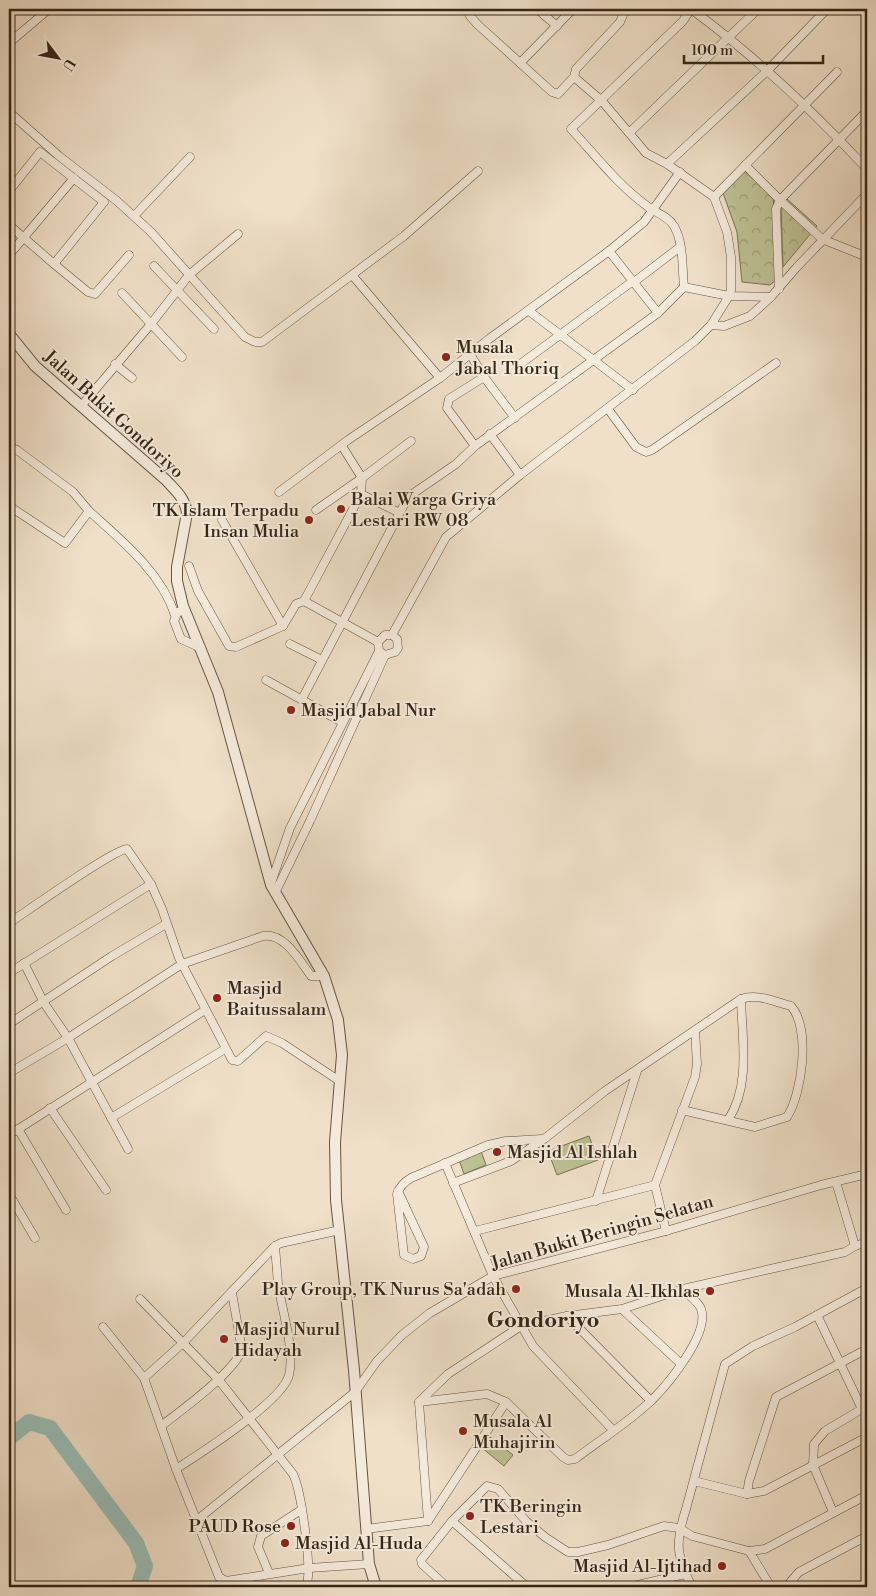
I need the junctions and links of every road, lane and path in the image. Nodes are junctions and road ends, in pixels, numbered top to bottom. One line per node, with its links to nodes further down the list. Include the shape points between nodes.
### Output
1 (49, 9): 11 (street)
2 (472, 9): 12 (street, via 469,13 473,20)
3 (537, 9): 9 (street)
4 (573, 9): 9 (street)
5 (618, 9): 15 (street, via 623,15 620,22 576,68)
6 (691, 9): 10 (street); 16 (street)
7 (758, 9): 10 (street)
8 (827, 9): 13 (street)
9 (557, 26): 12 (street)
10 (729, 36): 13 (street); 20 (street)
11 (9, 43)
12 (520, 63): 15 (street, via 554,94 562,92)
13 (766, 71): 17 (street); 23 (street)
14 (838, 72): 17 (street)
15 (574, 77): 16 (street)
16 (602, 100): 20 (street); 33 (street, via 571,129 630,194)
17 (804, 105): 21 (street); 24 (street)
18 (867, 111): 21 (street)
19 (9, 112): 34 (street)
20 (629, 133): 23 (street, via 646,153)
21 (840, 140): 25 (street); 32 (street)
22 (190, 157): 34 (street)
23 (667, 164): 27 (street)
24 (745, 165): 31 (street); 32 (street)
25 (867, 169)
26 (478, 171): 47 (street, via 404,236)
27 (680, 172): 31 (street); 33 (street)
28 (74, 178): 29 (street, via 40,152); 37 (street); 44 (street, via 104,202)
29 (9, 191)
30 (867, 194): 38 (street)
31 (714, 198): 53 (street, via 727,232)
32 (780, 200): 38 (street); 50 (street, via 776,209)
33 (654, 211): 39 (street, via 668,218 674,226); 40 (street)
34 (134, 216): 46 (street)
35 (9, 225): 37 (street)
36 (238, 234): 46 (street)
37 (24, 238): 41 (street); 44 (street)
38 (822, 239): 43 (street); 50 (street)
39 (680, 247): 48 (street); 49 (street)
40 (609, 251): 48 (street); 55 (street)
41 (9, 255)
42 (129, 255): 44 (street, via 95,294 88,292)
43 (867, 258)
44 (54, 264)
45 (154, 266): 51 (street)
46 (188, 274): 47 (street, via 245,336 255,342 262,342); 51 (street)
47 (352, 274): 70 (street)
48 (634, 281): 56 (street); 60 (street)
49 (684, 287): 53 (street); 56 (street)
50 (779, 289): 54 (street)
51 (177, 292): 57 (street); 59 (street)
52 (122, 293): 57 (street)
53 (729, 296): 54 (street); 58 (street)
54 (771, 297): 58 (street, via 737,323)
55 (529, 311): 60 (street); 62 (street)
56 (658, 313): 64 (street)
57 (151, 324): 63 (street); 66 (street)
58 (711, 325): 71 (street)
59 (214, 329)
60 (561, 333): 64 (street); 67 (street)
61 (9, 334): 72 (street, Jalan Bukit Gondoriyo, via 35,366)
62 (470, 354): 68 (street); 70 (street)
63 (182, 357)
64 (593, 361): 71 (street); 74 (street)
65 (776, 363): 73 (street, via 646,452 636,447)
66 (115, 364): 69 (street); 72 (street)
67 (519, 365)
68 (484, 377): 74 (street); 78 (street, via 447,403 447,408)
69 (132, 378)
70 (440, 378): 77 (street)
71 (633, 390): 73 (street)
72 (82, 405): 91 (street, Jalan Bukit Gondoriyo, via 170,485 186,505 177,567)
73 (608, 408): 80 (street)
74 (515, 418): 75 (street)
75 (490, 434): 78 (street); 80 (street)
76 (411, 441): 81 (street)
77 (342, 446): 81 (street); 82 (street)
78 (475, 446): 87 (street, via 456,464 408,497)
79 (9, 450): 86 (street, via 17,450 72,492)
80 (520, 475): 95 (street, via 446,537)
81 (362, 478): 83 (street); 85 (street)
82 (279, 492)
83 (361, 494): 87 (street); 90 (street)
84 (9, 506): 86 (street, via 65,542)
85 (316, 510)
86 (89, 511): 92 (street, via 154,575 169,597)
87 (398, 512): 93 (street)
88 (222, 520): 94 (street)
89 (188, 566): 94 (street, via 198,591 229,646 236,647)
90 (304, 601): 93 (street); 94 (street, via 296,604)
91 (183, 606): 92 (street); 98 (street, Jalan Bukit Gondoriyo)
92 (175, 615): 98 (street, via 175,627 181,639)
93 (342, 621): 96 (street); 100 (street)
94 (283, 626)
95 (392, 635): 96 (street, via 385,635); 99 (street, via 397,639 398,648 391,654)
96 (378, 642): 99 (street)
97 (290, 644): 100 (street)
98 (202, 648): 105 (street, Jalan Bukit Gondoriyo)
99 (382, 653): 103 (street); 105 (street)
100 (322, 660): 102 (street)
101 (266, 680): 102 (street)
102 (302, 699): 103 (street)
103 (342, 722): 105 (street, via 290,828)
104 (150, 884): 106 (street, via 127,850 120,851); 107 (street); 108 (street)
105 (273, 889): 111 (street, Jalan Bukit Gondoriyo)
106 (12, 921)
107 (166, 924): 109 (street); 113 (street)
108 (24, 963): 110 (street); 113 (street)
109 (182, 964): 111 (street, via 269,935 276,936 285,944 311,976); 114 (street); 117 (street)
110 (9, 973)
111 (324, 976): 121 (street, Jalan Bukit Gondoriyo, via 338,1020 342,1055)
112 (741, 999): 116 (street); 126 (street, via 741,1086 736,1108); 126 (street, via 760,998 791,1006 799,1021 802,1053 799,1087 787,1117 755,1127)
113 (44, 1002): 115 (street); 117 (street)
114 (205, 1010): 118 (street); 122 (street)
115 (9, 1024)
116 (695, 1031): 119 (street); 124 (street, via 695,1077)
117 (68, 1038): 120 (street); 122 (street)
118 (225, 1049): 121 (street, via 232,1060 238,1061 266,1036); 125 (street)
119 (637, 1071): 129 (street, via 605,1091); 139 (street)
120 (9, 1073)
121 (338, 1080): 141 (street, Jalan Bukit Gondoriyo, via 335,1142)
122 (90, 1082): 123 (street); 125 (street)
123 (50, 1108): 127 (street); 136 (street)
124 (682, 1110): 126 (street); 135 (street)
125 (111, 1118): 130 (street)
126 (728, 1120)
127 (18, 1129): 128 (street); 140 (street)
128 (9, 1135)
129 (544, 1139): 131 (street, via 493,1144); 134 (street, via 503,1165)
130 (128, 1150)
131 (446, 1163): 134 (street); 137 (street, via 411,1178)
132 (867, 1174): 133 (street, Jalan Bukit Beringin Selatan)
133 (836, 1182): 142 (street, Jalan Bukit Beringin Selatan); 147 (street)
134 (453, 1183): 143 (street)
135 (655, 1185): 139 (street); 142 (street)
136 (106, 1190)
137 (398, 1191): 137 (street, via 404,1255 410,1259 417,1258 424,1252 424,1247)
138 (9, 1194): 144 (street)
139 (596, 1201): 143 (street)
140 (66, 1210)
141 (340, 1230): 146 (street); 164 (street, Jalan Bukit Gondoriyo)
142 (666, 1230): 148 (street, Jalan Bukit Beringin Selatan)
143 (475, 1231): 148 (street)
144 (34, 1238)
145 (867, 1242): 147 (street)
146 (275, 1246): 151 (street); 169 (street, via 290,1350 289,1374 284,1386)
147 (855, 1246): 150 (street, via 845,1252)
148 (493, 1276): 156 (street); 164 (street, Jalan Bukit Beringin Selatan, via 430,1313 402,1335 377,1361)
149 (867, 1288): 154 (street)
150 (683, 1289): 153 (street); 160 (street, via 701,1307 703,1322 699,1337)
151 (232, 1294): 158 (street); 163 (street, via 242,1350 239,1358)
152 (140, 1299): 158 (street)
153 (622, 1309): 155 (street); 160 (street)
154 (816, 1315): 161 (street); 176 (street, via 753,1346 725,1364)
155 (568, 1316): 156 (street); 165 (street)
156 (521, 1326): 166 (street, via 448,1374); 171 (street, via 532,1346)
157 (102, 1327): 162 (street)
158 (182, 1344): 162 (street); 163 (street)
159 (867, 1349): 161 (street)
160 (680, 1363): 165 (street)
161 (839, 1364): 168 (street); 177 (street, via 776,1397)
162 (144, 1378): 170 (street)
163 (218, 1379): 169 (street); 170 (street)
164 (355, 1392): 173 (street, Jalan Bukit Beringin Selatan); 184 (street, Jalan Bukit Gondoriyo)
165 (651, 1401): 171 (street)
166 (419, 1402): 167 (street, via 486,1394); 182 (street)
167 (506, 1402): 171 (street, via 568,1460 575,1459); 182 (street)
168 (865, 1408): 174 (street, via 818,1437 814,1444)
169 (250, 1418): 173 (street); 175 (street)
170 (161, 1426): 175 (street)
171 (613, 1430)
172 (867, 1438): 174 (street)
173 (279, 1454): 179 (street, via 297,1483); 181 (street, Jalan Bukit Beringin Selatan)
174 (813, 1465): 177 (street, via 764,1491); 180 (street)
175 (176, 1469): 181 (street)
176 (694, 1481): 177 (street); 185 (street)
177 (747, 1494)
178 (867, 1495): 180 (street)
179 (301, 1510): 189 (street); 190 (street, via 261,1536 258,1547)
180 (833, 1512): 187 (street, via 764,1549)
181 (197, 1520): 192 (street, via 219,1577 222,1580)
182 (428, 1521): 184 (street)
183 (452, 1521): 185 (street, via 487,1486 498,1489 526,1520 568,1552 608,1544 664,1526); 196 (street, via 422,1556 422,1564); 197 (street)
184 (366, 1528): 188 (street, Jalan Bukit Gondoriyo)
185 (679, 1528): 187 (street, via 692,1536); 191 (street, via 678,1549)
186 (867, 1536): 201 (street, via 799,1572)
187 (749, 1551): 200 (street)
188 (369, 1564): 189 (street); 193 (street, Jalan Bukit Gondoriyo)
189 (309, 1568): 190 (street); 195 (street)
190 (269, 1573): 192 (street)
191 (685, 1574): 198 (street); 199 (street)
192 (247, 1578): 194 (street)
193 (375, 1586)
194 (240, 1587)
195 (306, 1587)
196 (448, 1587)
197 (527, 1587)
198 (629, 1587)
199 (692, 1587)
200 (771, 1587)
201 (786, 1587)

